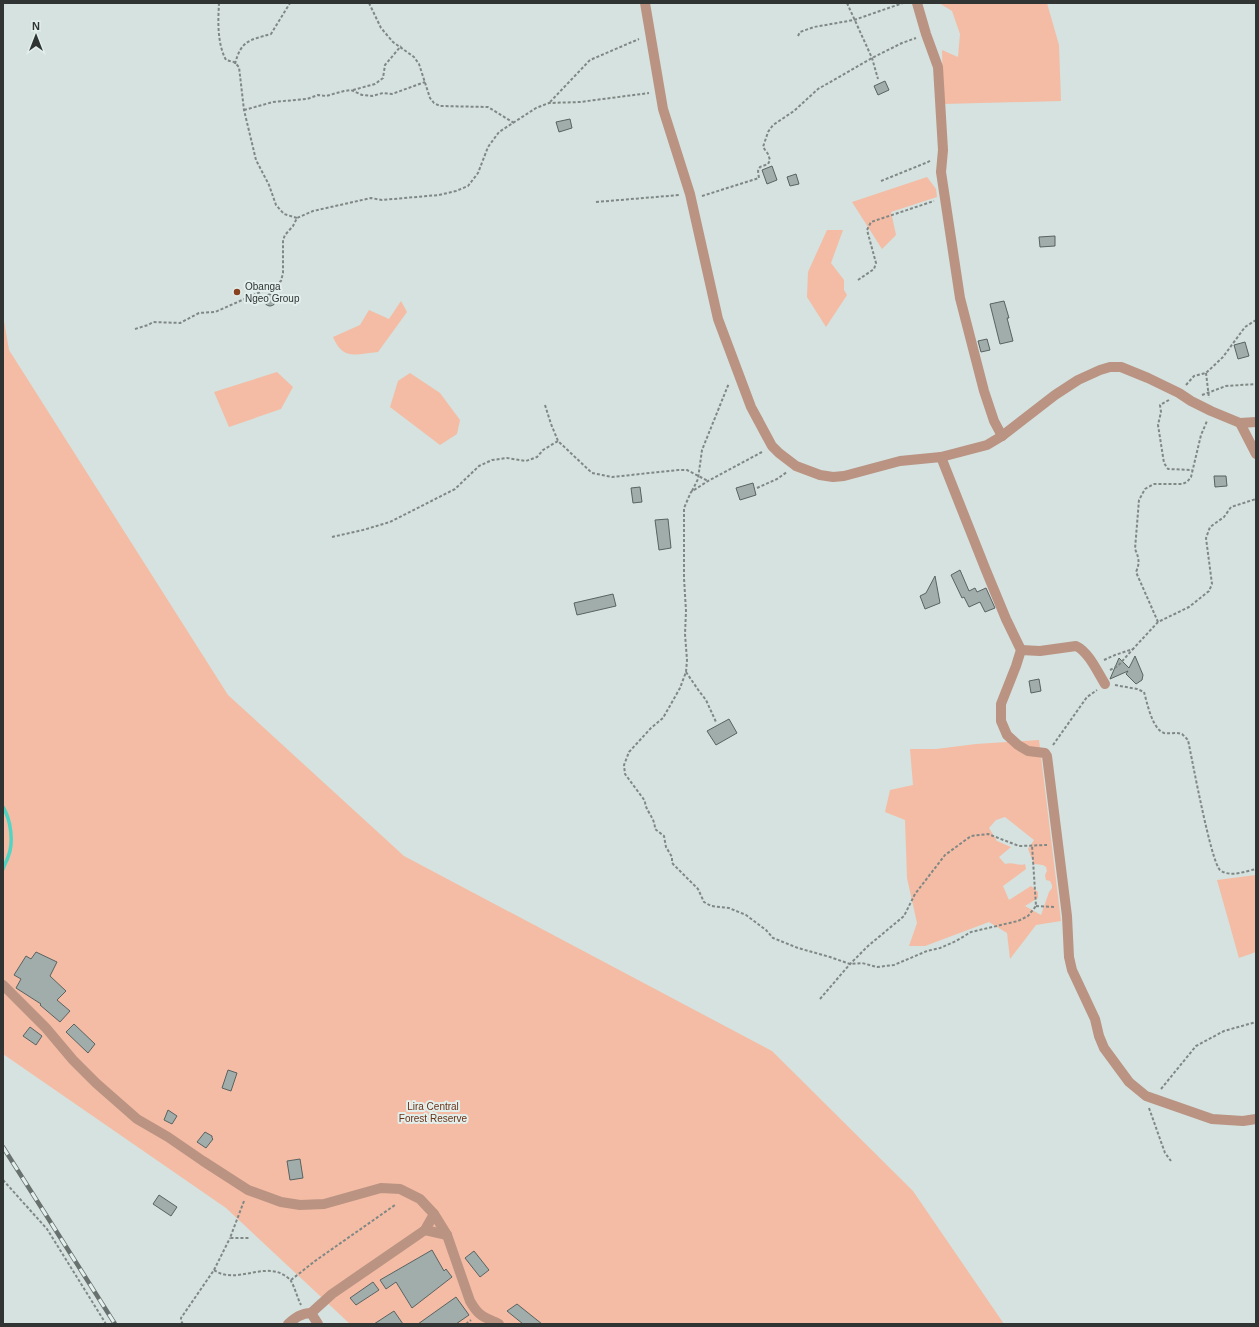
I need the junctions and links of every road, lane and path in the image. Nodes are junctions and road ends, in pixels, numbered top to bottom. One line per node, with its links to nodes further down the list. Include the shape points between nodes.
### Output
1 (219, 3): 14 (path, via 218,23 222,53 226,60)
2 (290, 3): 14 (path, via 271,34 247,41 238,54)
3 (369, 3): 12 (path, via 381,28 393,42)
4 (645, 3): 9 (street)
5 (847, 3): 8 (path)
6 (903, 3): 8 (path)
7 (917, 3): 10 (street)
8 (854, 20): 11 (path, via 814,27 800,32); 13 (path)
9 (650, 34): 18 (street); 19 (path, via 590,60)
10 (926, 34): 13 (path); 22 (street, via 938,66)
11 (798, 36)
12 (401, 46): 16 (path, via 419,64); 17 (path, via 385,66 383,78 375,84)
13 (872, 58): 15 (path); 24 (path, via 818,89 794,111 773,125 763,147 770,160 768,164 760,167 759,178)
14 (236, 64): 20 (path, via 239,67)
15 (878, 79)
16 (425, 82): 17 (path, via 392,94 372,96); 21 (path, via 430,98 440,106 488,107)
17 (351, 90): 20 (path, via 326,96 274,102)
18 (660, 92): 19 (path, via 580,102); 24 (street)
19 (549, 103): 21 (path, via 536,108)
20 (244, 110): 27 (path, via 256,160 276,205 284,214)
21 (514, 123): 27 (path, via 499,132 488,147 478,173 468,186 439,195 382,200 371,198 313,211)
22 (943, 150): 23 (path, via 928,162); 25 (street, via 941,172)
23 (881, 181)
24 (691, 196): 26 (path); 31 (street, via 718,319)
25 (945, 198): 28 (path, via 871,222 867,230 876,263 874,269); 41 (street, via 960,298 984,391)
26 (596, 202)
27 (297, 218): 30 (path, via 285,235 284,273 281,281 274,286 215,312 198,313 180,323 154,322)
28 (858, 280)
29 (1256, 320): 32 (path, via 1245,327 1223,357)
30 (135, 329)
31 (736, 369): 43 (street, via 751,408); 48 (path, via 702,450)
32 (1206, 373): 34 (path); 35 (path, via 1194,376)
33 (1256, 384): 34 (path, via 1226,386)
34 (1208, 392): 36 (path); 38 (path)
35 (1179, 393): 36 (street); 41 (street, via 1121,367 1110,367 1078,380); 47 (path, via 1160,405 1158,425 1164,463 1168,469)
36 (1191, 401): 38 (street)
37 (545, 405): 42 (path)
38 (1211, 411): 40 (street); 47 (path, via 1201,435)
39 (1256, 422): 40 (street)
40 (1240, 423): 44 (street)
41 (1002, 436): 45 (street, via 987,445)
42 (558, 441): 48 (path, via 592,472 612,478 678,470 687,470); 53 (path, via 537,457 526,461 508,458 492,460 479,466 455,489 390,522)
43 (772, 446): 46 (street); 49 (path)
44 (1256, 454)
45 (941, 457): 46 (street, via 900,460 833,477); 56 (street)
46 (796, 466): 50 (path)
47 (1192, 470): 54 (path, via 1187,482 1154,484 1145,489 1139,500 1135,549 1139,564 1136,572)
48 (698, 476): 49 (path); 51 (path)
49 (708, 481): 51 (path)
50 (757, 488)
51 (691, 492): 58 (path, via 684,508)
52 (1256, 499): 54 (path, via 1231,507 1224,517 1210,527 1206,538 1212,584 1209,591 1189,608)
53 (332, 537)
54 (1158, 622): 55 (path)
55 (1133, 649): 57 (path, via 1115,654); 59 (path, via 1110,671)
56 (1021, 650): 57 (street, via 1040,651 1076,646 1082,649); 61 (street, via 1001,704 1001,721 1007,735 1018,744 1028,751)
57 (1094, 665): 59 (street)
58 (686, 672): 60 (path, via 706,700); 67 (path, via 663,718 629,752 624,765 625,774 645,801 655,822 655,828 664,836 672,863 698,889 704,902 711,906 729,908 746,915 773,938)
59 (1105, 684): 61 (path, via 1087,697); 64 (path, via 1144,692 1155,726 1161,732 1182,734 1188,740 1217,866 1221,871 1234,874)
60 (716, 722)
61 (1046, 754): 62 (street)
62 (1058, 844): 63 (path); 66 (street)
63 (1032, 845): 65 (path); 67 (path, via 1020,846 988,834 971,836 945,855 915,894 904,916)
64 (1256, 869)
65 (1036, 906): 66 (path); 67 (path, via 1028,916 1018,921 971,932 940,948 927,950 894,964 878,967 862,963)
66 (1066, 908): 71 (street, via 1072,970 1095,1019 1104,1048 1129,1082)
67 (850, 964): 69 (path)
68 (3, 984): 75 (street, via 96,1083 138,1119)
69 (820, 999)
70 (1256, 1022): 71 (path, via 1224,1031 1196,1046 1160,1090)
71 (1146, 1096): 72 (street, via 1212,1119); 73 (path, via 1165,1153)
72 (1256, 1119)
73 (1171, 1161)
74 (3, 1180): 85 (path, via 47,1229)
75 (248, 1190): 77 (street, via 281,1202 300,1205 324,1204 381,1188 400,1189 420,1199); 80 (path)
76 (395, 1205): 83 (path)
77 (434, 1214): 78 (street); 79 (street)
78 (425, 1230): 79 (street); 84 (street)
79 (447, 1234): 89 (street, via 475,1310)
80 (230, 1238): 81 (path); 82 (path)
81 (249, 1238)
82 (214, 1270): 83 (path, via 224,1276 278,1272); 86 (path, via 181,1318)
83 (290, 1280): 84 (path)
84 (308, 1313): 87 (street, via 296,1317); 88 (street)
85 (106, 1324)
86 (183, 1324)
87 (288, 1324)
88 (318, 1324)
89 (500, 1324)

